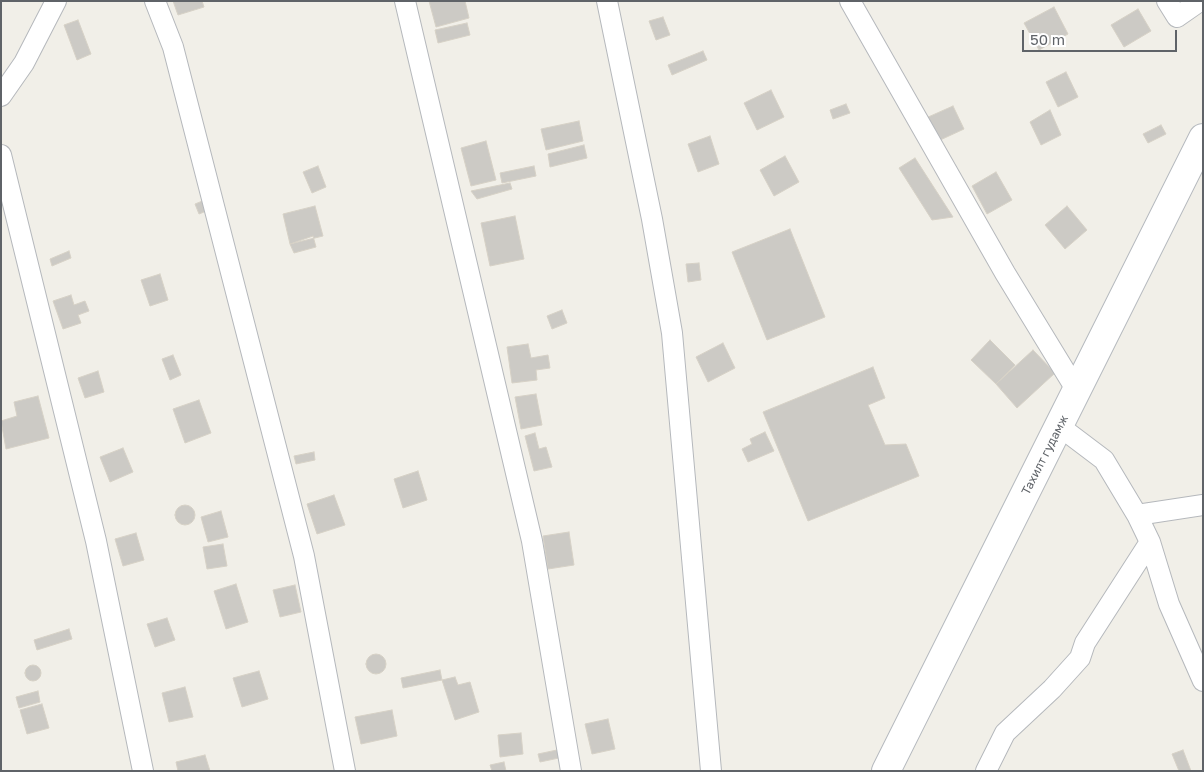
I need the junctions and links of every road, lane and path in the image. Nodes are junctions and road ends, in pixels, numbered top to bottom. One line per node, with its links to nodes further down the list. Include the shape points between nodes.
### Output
1 (56, 1): 8 (street, via 24,63)
2 (154, 1): 18 (street, via 173,47 304,556)
3 (405, 1): 19 (street, via 532,541)
4 (607, 1): 20 (street, via 672,333)
5 (850, 1): 11 (street, via 1005,273)
6 (1167, 1): 7 (street, via 1177,17)
7 (1200, 1)
8 (1, 96)
9 (1203, 138): 11 (main road, Тахилт гудамж)
10 (1, 155): 17 (street, via 96,541)
11 (1077, 391): 12 (main road, Тахилт гудамж)
12 (1059, 426): 14 (street, via 1104,460); 21 (main road, Тахилт гудамж)
13 (1203, 505): 14 (street)
14 (1138, 515): 15 (street)
15 (1150, 542): 16 (street, via 1169,604); 22 (street, via 1085,643 1080,658 1005,733)
16 (1203, 681)
17 (143, 771)
18 (345, 771)
19 (571, 771)
20 (711, 771)
21 (886, 771)
22 (986, 771)

